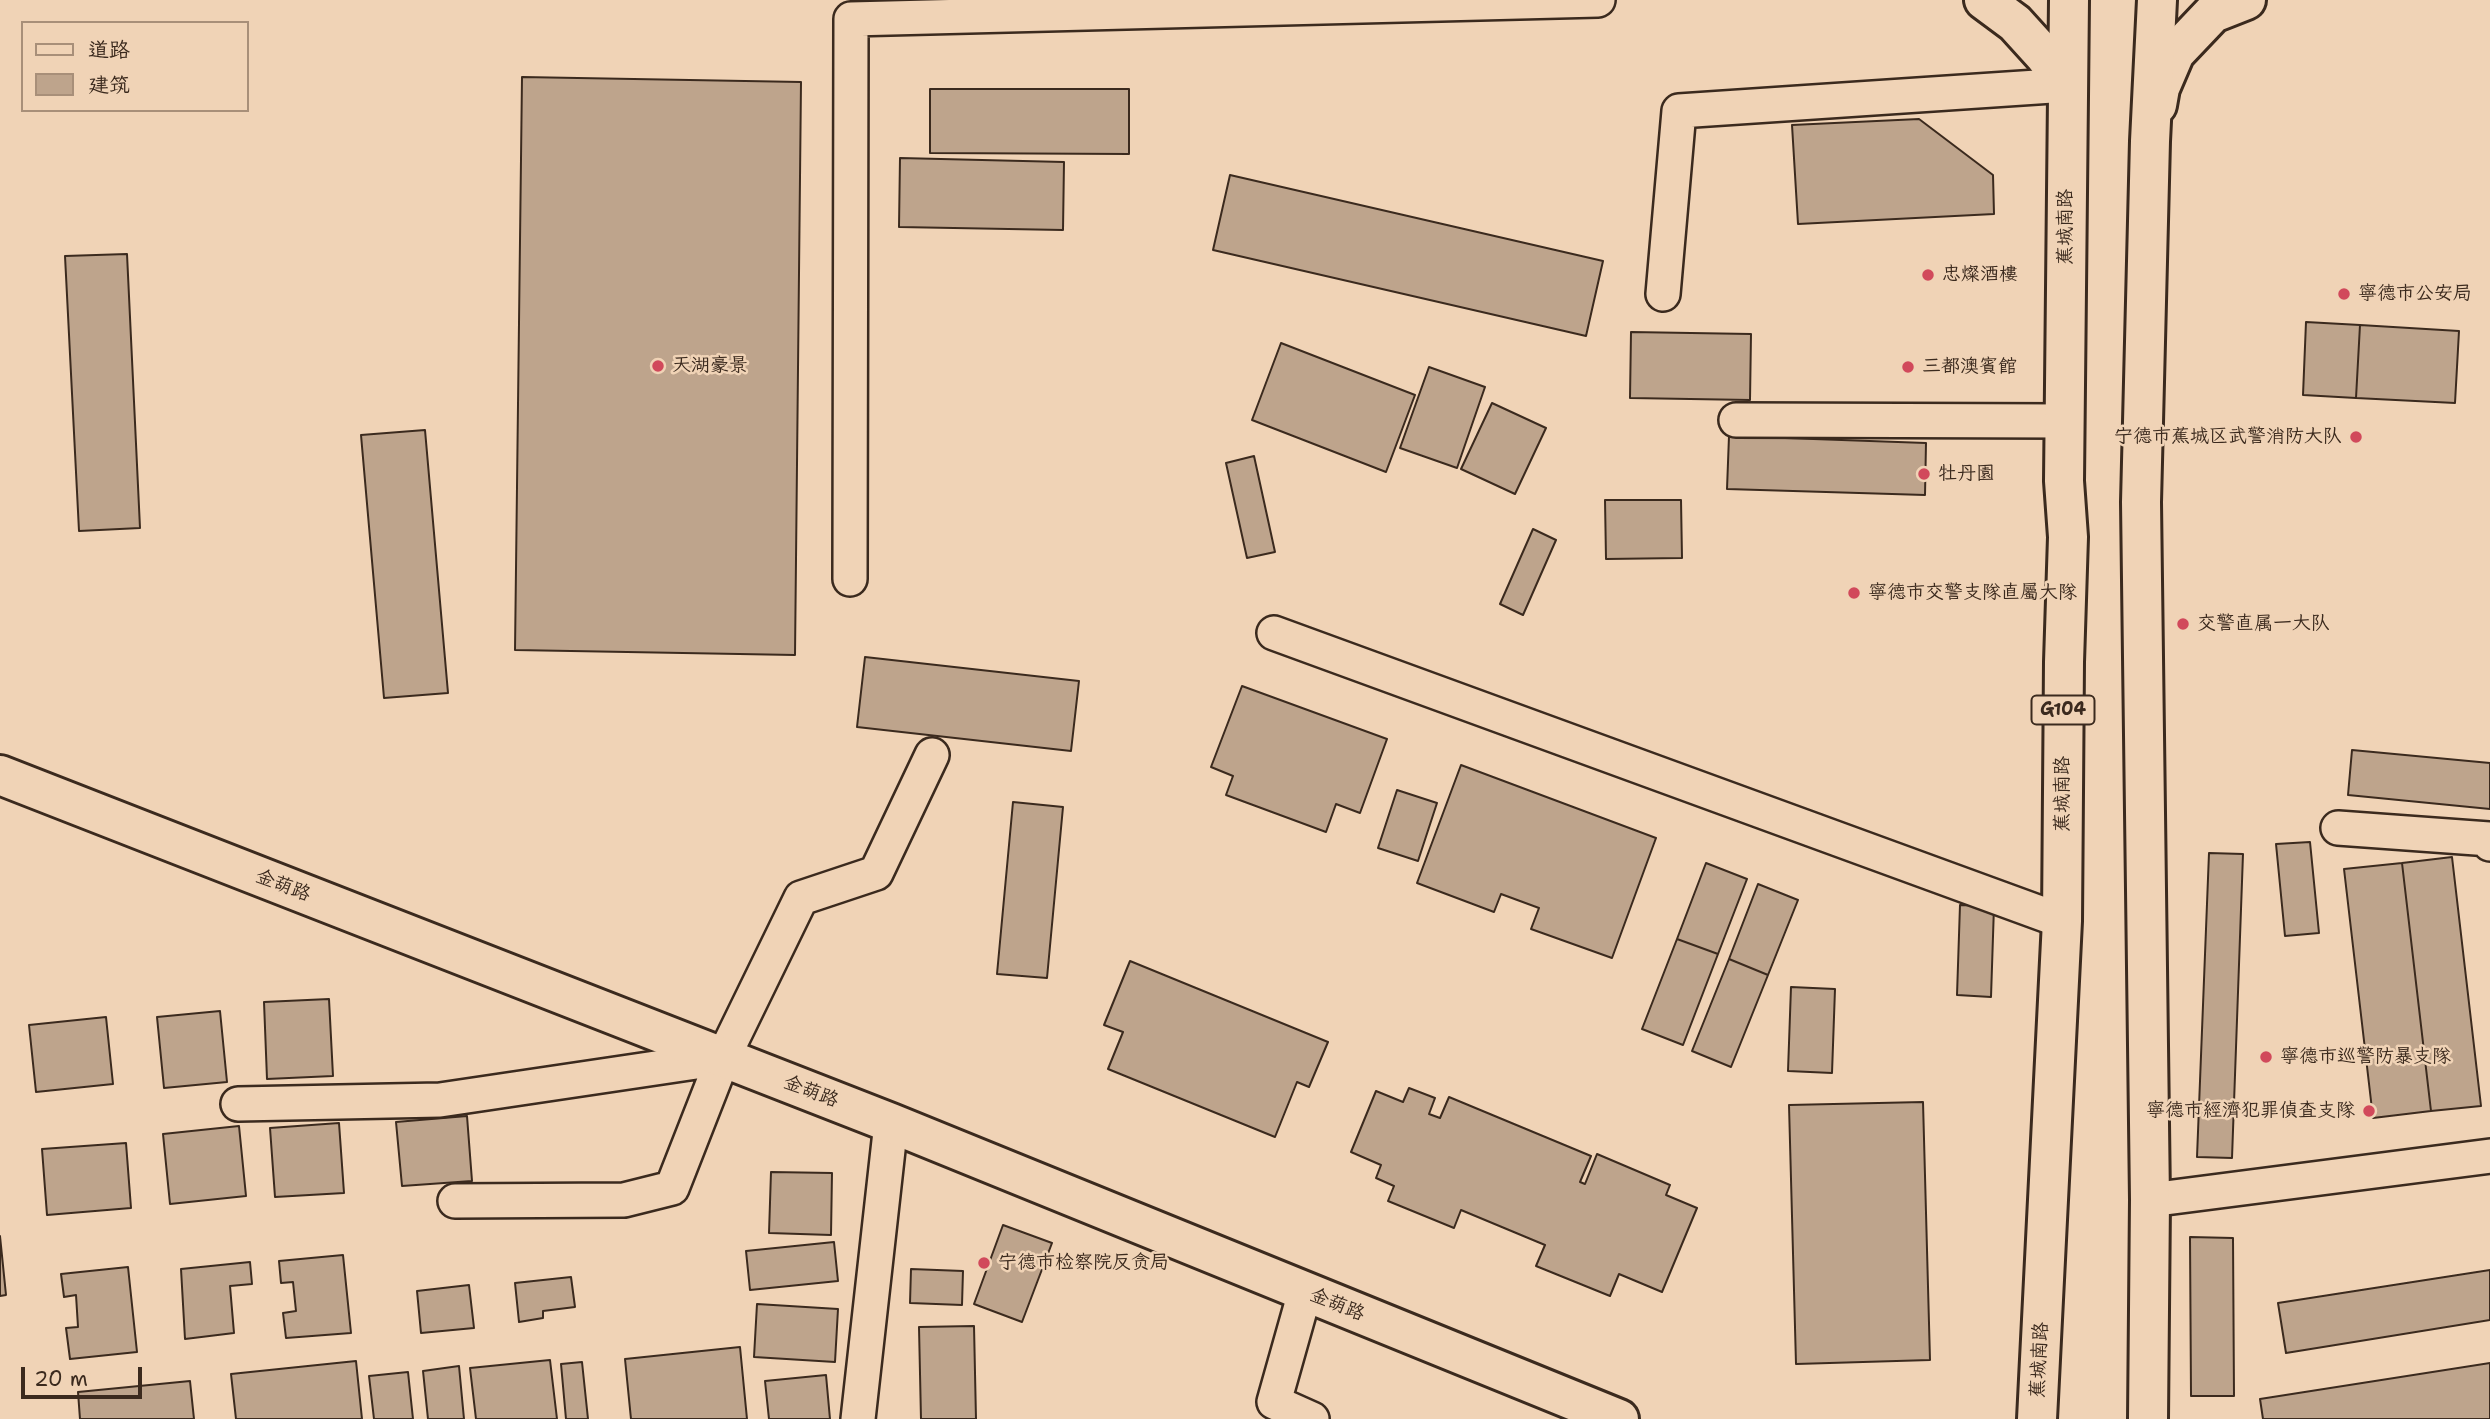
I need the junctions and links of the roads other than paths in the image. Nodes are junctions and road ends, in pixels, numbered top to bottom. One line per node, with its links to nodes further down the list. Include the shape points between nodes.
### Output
1 (1598, 0): 11 (street, via 851,19)
2 (1984, 0): 6 (main road, via 2015,23)
3 (2068, 0): 6 (main road, 蕉城南路 / G104)
4 (2157, 0): 7 (main road)
5 (2246, 0): 7 (main road, via 2213,13 2175,53 2160,88)
6 (2067, 85): 8 (street, via 1679,111); 10 (main road, 蕉城南路 / G104)
7 (2150, 141): 23 (main road, via 2141,515)
8 (1663, 294)
9 (1736, 420): 10 (street)
10 (2066, 421): 17 (main road, 蕉城南路 / G104)
11 (850, 579)
12 (1274, 634): 17 (street)
13 (932, 755): 18 (street, via 876,873 802,898)
14 (0, 775): 18 (main road, 金葫路)
15 (2338, 828): 16 (street, via 2490,839)
16 (2490, 844)
17 (2062, 921): 28 (main road, 蕉城南路 / G104)
18 (723, 1058): 19 (street, via 440,1101); 20 (main road, 金葫路); 22 (street, via 672,1188 624,1200)
19 (238, 1104)
20 (891, 1123): 24 (main road, 金葫路); 25 (street)
21 (2490, 1156): 23 (street)
22 (455, 1200)
23 (2150, 1200): 29 (main road)
24 (1305, 1292): 26 (street, via 1274,1402); 27 (main road, 金葫路)
25 (858, 1419)
26 (1312, 1419)
27 (1619, 1419)
28 (2036, 1419)
29 (2148, 1419)

